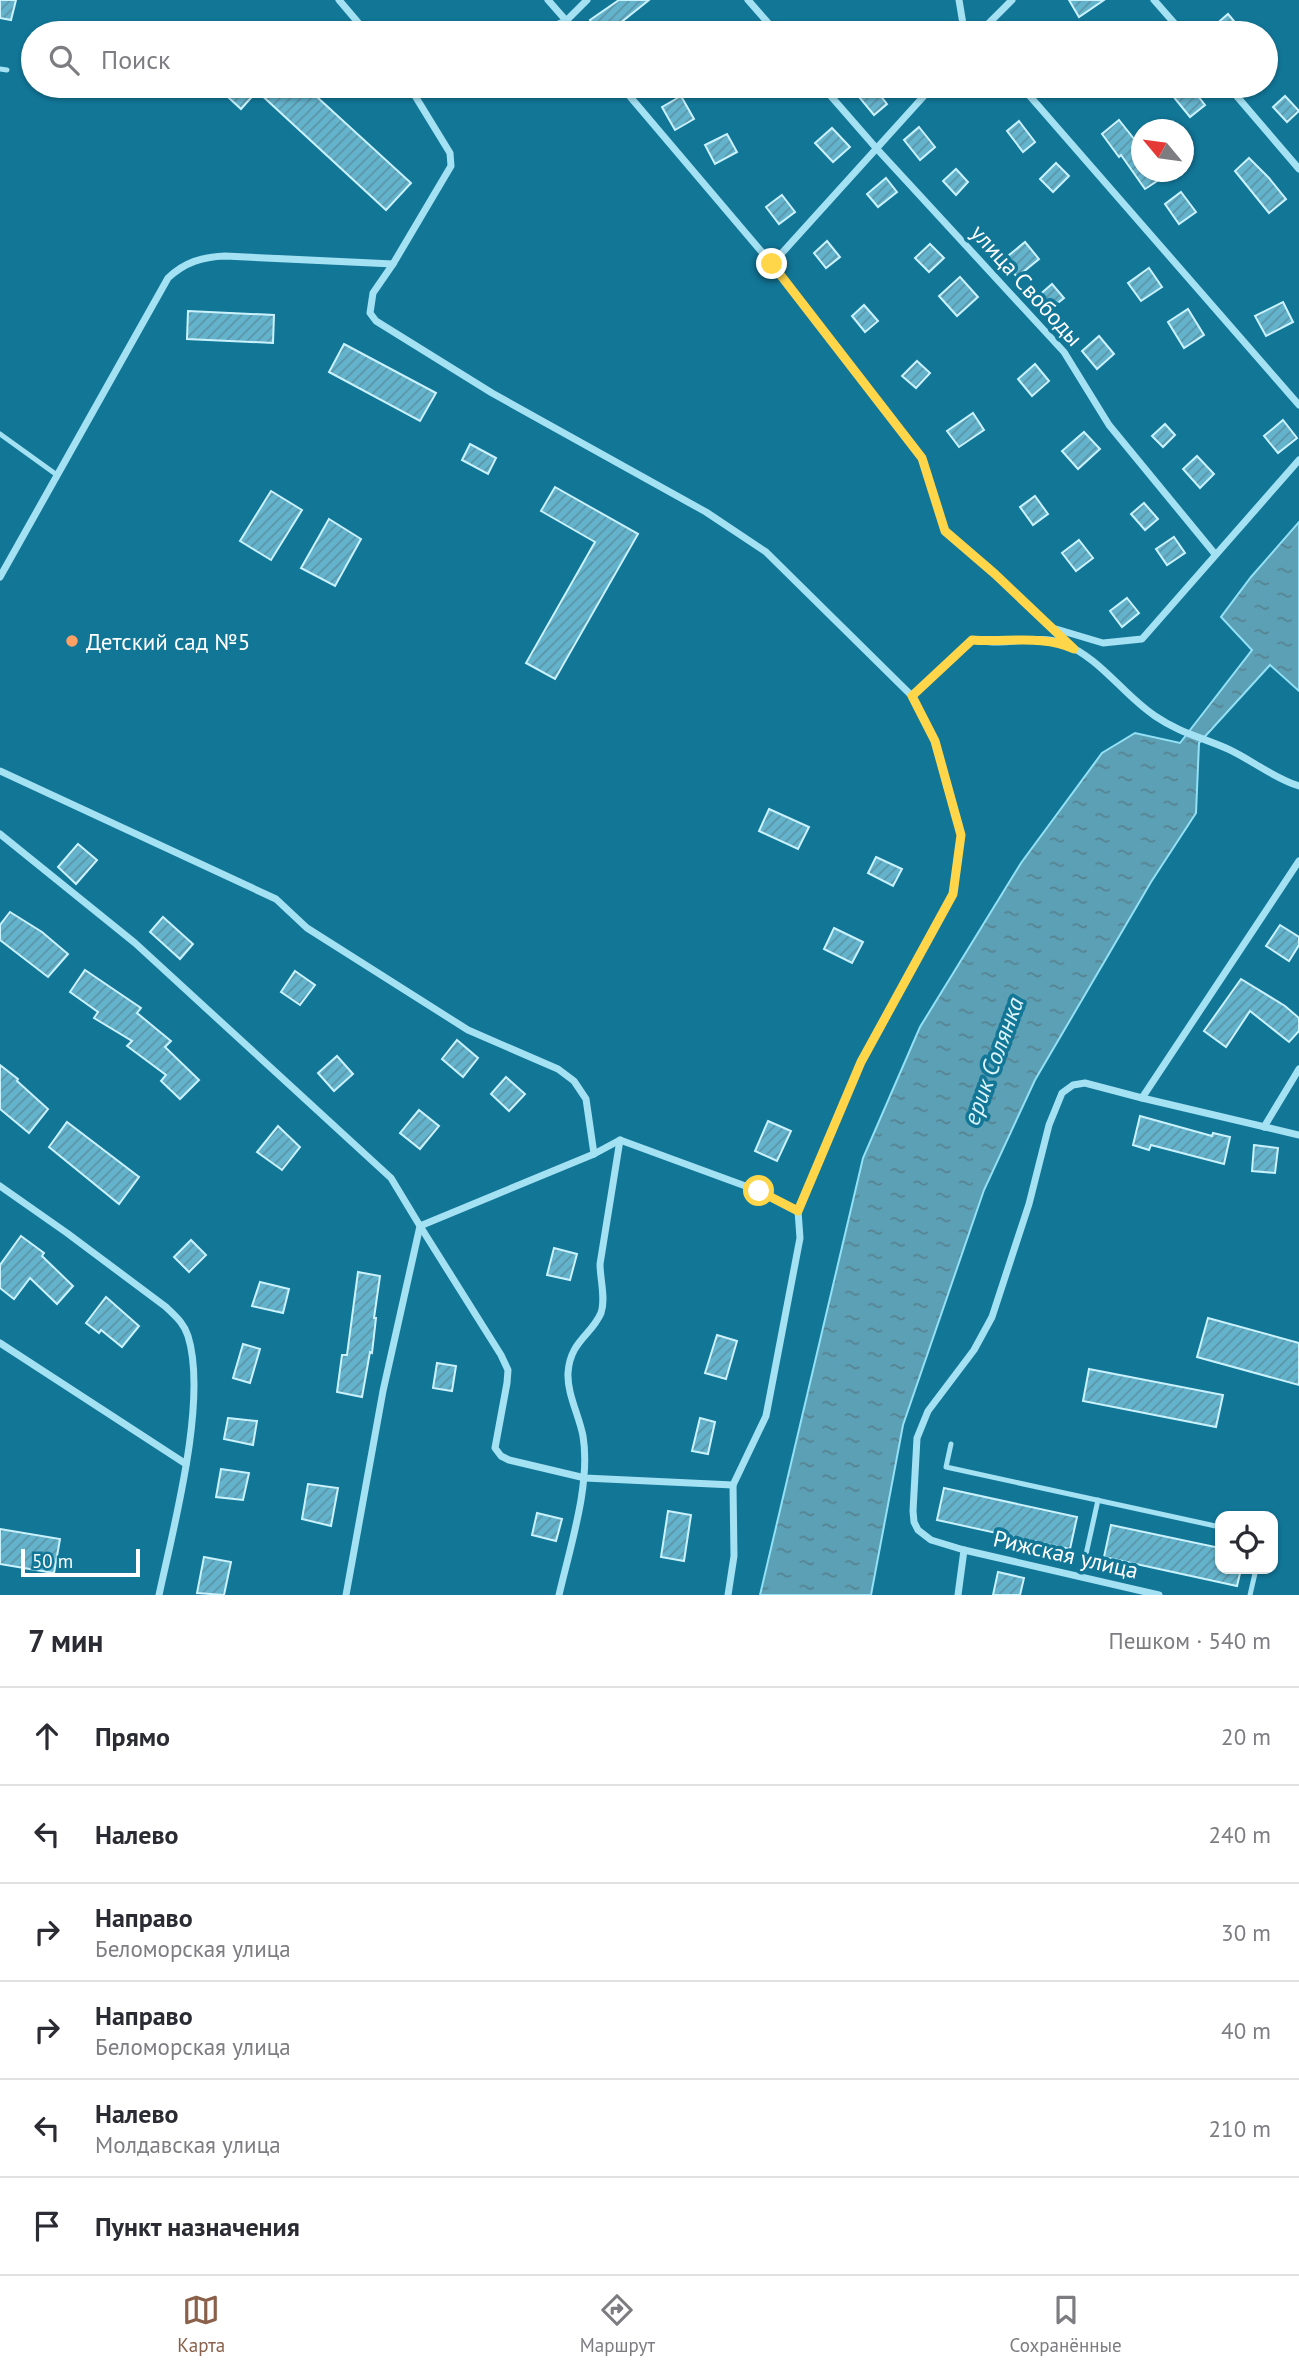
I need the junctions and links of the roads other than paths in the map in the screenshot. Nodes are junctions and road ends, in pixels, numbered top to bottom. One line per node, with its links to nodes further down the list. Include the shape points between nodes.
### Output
1 (339, 0): 8 (street)
2 (548, 0): 9 (street)
3 (587, 0): 9 (street)
4 (748, 0): 10 (street)
5 (959, 0): 11 (street)
6 (1012, 0): 12 (street)
7 (1154, 0): 13 (street)
8 (356, 21)
9 (566, 21)
10 (766, 21)
11 (962, 21)
12 (990, 21)
13 (1172, 21)
14 (416, 98): 22 (street, via 450,153 451,166)
15 (631, 98): 23 (street)
16 (832, 98): 20 (street, улица Свободы)
17 (922, 98): 20 (street)
18 (1031, 98): 24 (street)
19 (1238, 98): 21 (street)
20 (877, 149): 23 (street); 28 (street, улица Свободы, via 1064,352 1109,425)
21 (1299, 169)
22 (393, 264): 27 (street, via 225,256 179,267 168,278); 32 (street, via 370,303 376,321 539,420 706,512 766,552)
23 (772, 264): 30 (street, via 922,458 945,531)
24 (1299, 405)
25 (0, 434): 27 (lane)
26 (1299, 460): 28 (street)
27 (57, 475): 29 (street)
28 (1214, 554): 30 (street, via 1142,639 1103,643)
29 (0, 577)
30 (1052, 628): 31 (street)
31 (1074, 649): 32 (street, via 1060,642 972,640); 34 (street, via 1180,732 1228,749)
32 (912, 696): 44 (street, via 935,741 961,835 953,894 861,1062)
33 (0, 771): 42 (street, via 276,899 307,928 468,1030 558,1069 574,1081 586,1099)
34 (1299, 786)
35 (0, 834): 45 (street, via 135,943 391,1178)
36 (1299, 861): 38 (street)
37 (1299, 1069): 39 (street)
38 (1142, 1098): 39 (street, Рижская улица); 53 (street, Рижская улица, via 1085,1083 1073,1084 1062,1093 992,1317 922,1425 917,1438 914,1522 923,1536)
39 (1264, 1127): 40 (street, Рижская улица)
40 (1299, 1135)
41 (620, 1140): 42 (street); 44 (street, via 759,1191); 49 (street, via 600,1264 601,1312 577,1343 568,1375 583,1436)
42 (594, 1154): 45 (street)
43 (0, 1186): 48 (street, via 180,1320 192,1356)
44 (798, 1211): 50 (street, via 800,1238 766,1416)
45 (420, 1226): 49 (street, via 508,1370 495,1448 509,1460); 58 (street, via 383,1391)
46 (0, 1343): 48 (street)
47 (951, 1444): 51 (lane, via 946,1467)
48 (186, 1464): 57 (street)
49 (584, 1478): 50 (street); 59 (street)
50 (733, 1485): 60 (street, via 734,1556)
51 (1098, 1500): 52 (lane); 55 (lane)
52 (1215, 1526)
53 (964, 1550): 55 (street, Рижская улица); 61 (street)
54 (1255, 1574): 63 (lane)
55 (1081, 1577): 56 (street, Рижская улица)
56 (1129, 1592): 62 (street, Рижская улица)
57 (159, 1595)
58 (346, 1595)
59 (559, 1595)
60 (728, 1595)
61 (958, 1595)
62 (1159, 1595)
63 (1250, 1595)

